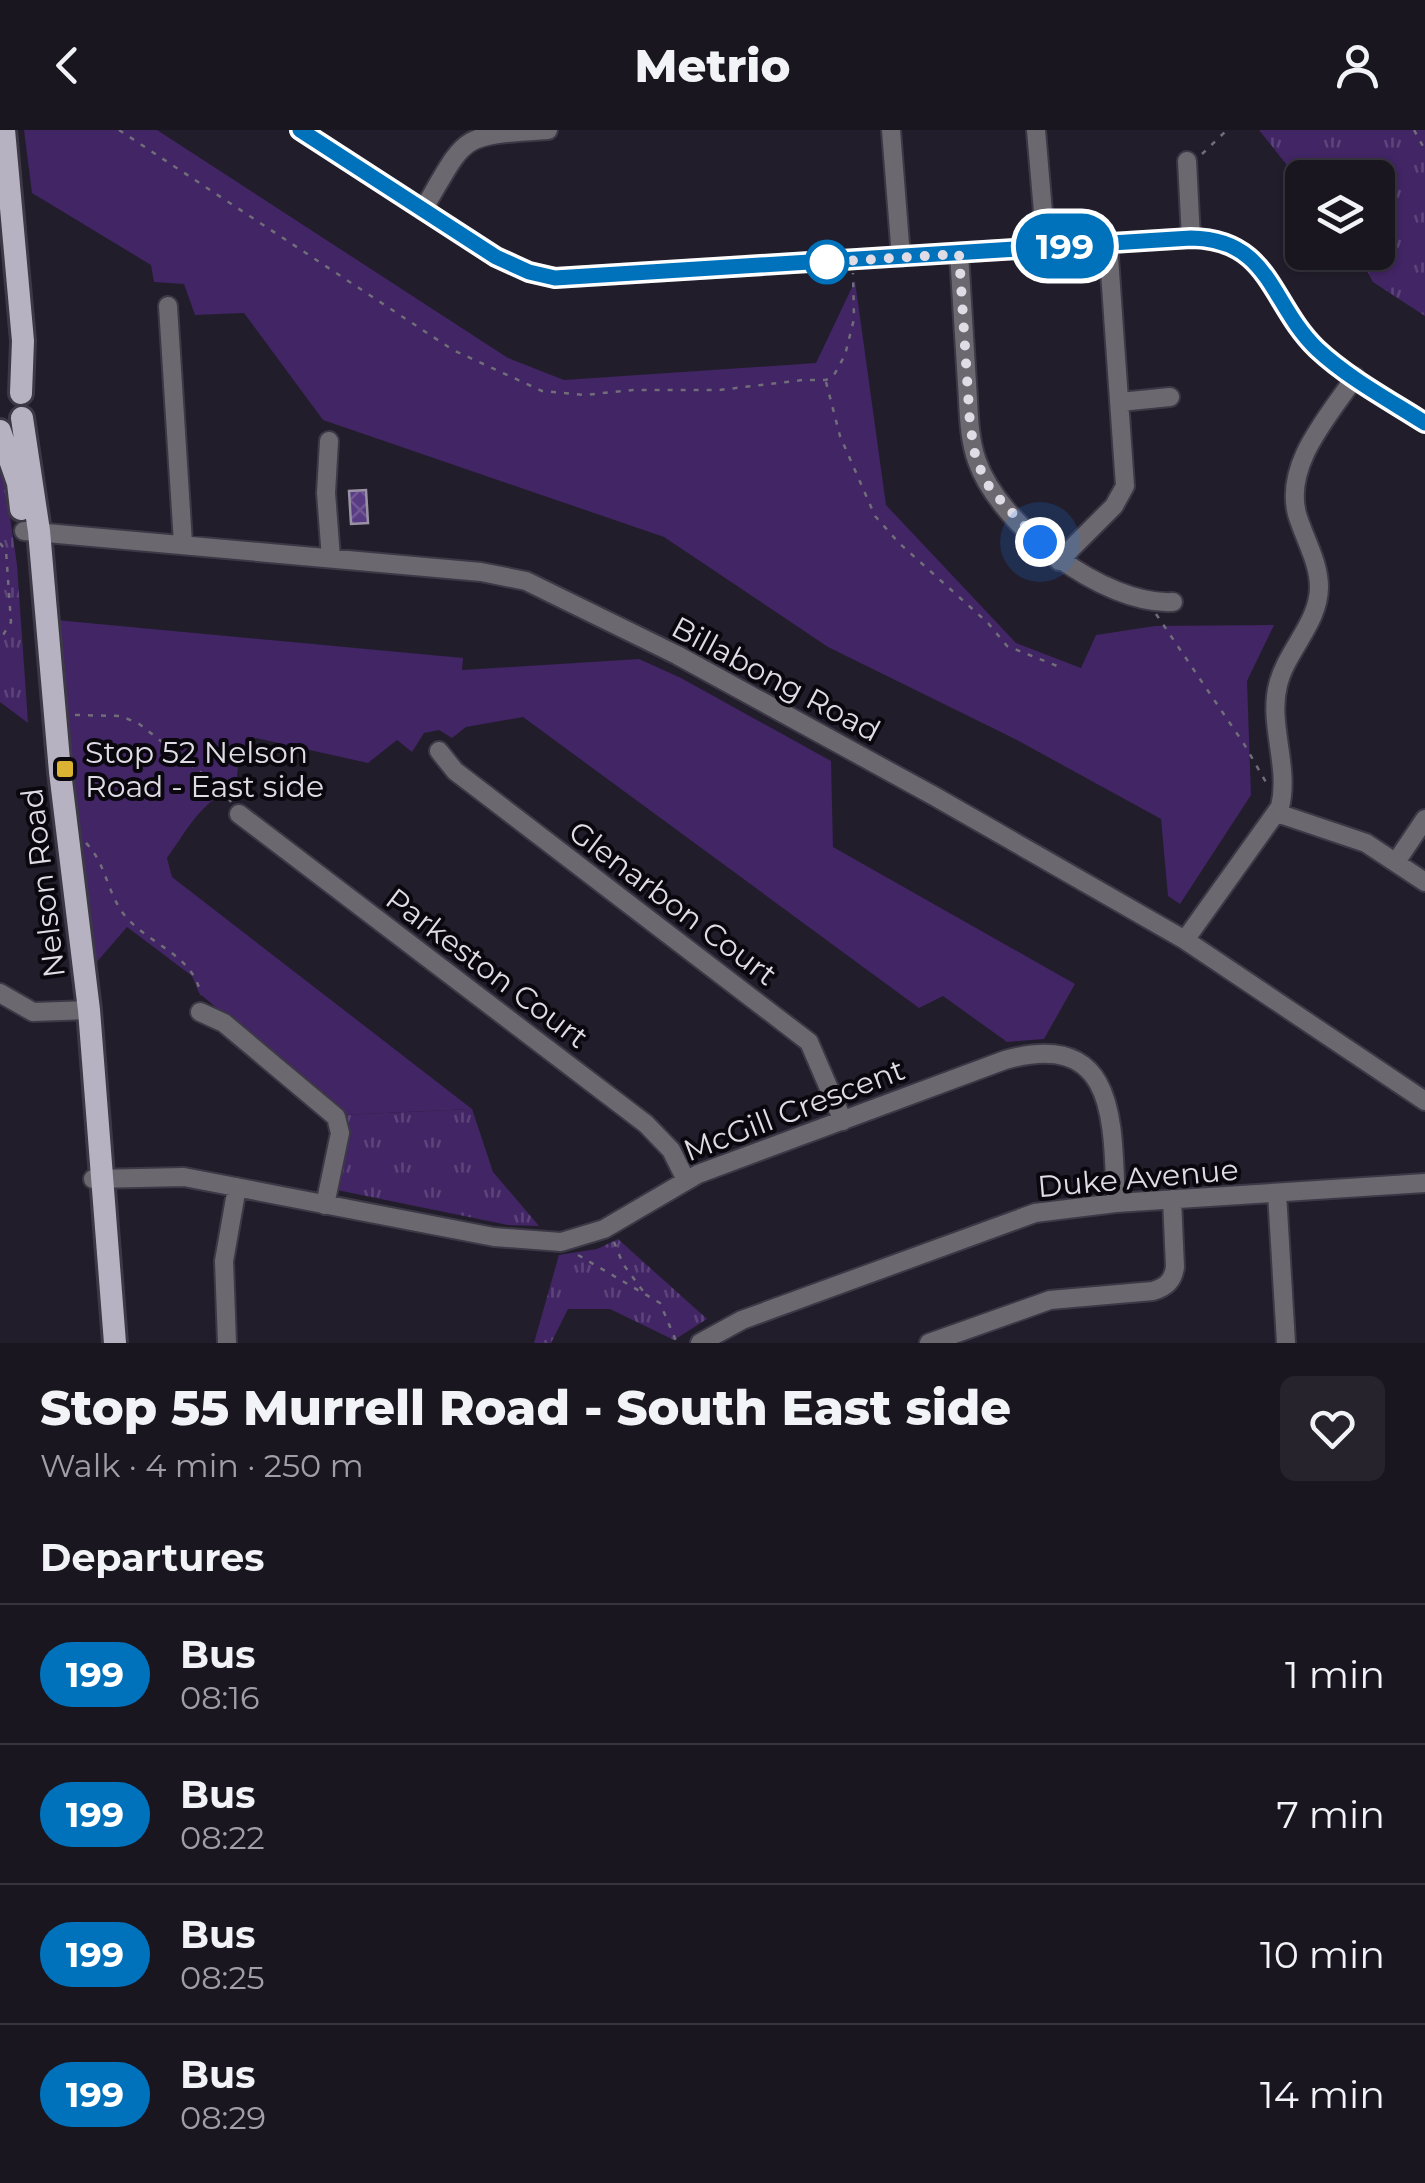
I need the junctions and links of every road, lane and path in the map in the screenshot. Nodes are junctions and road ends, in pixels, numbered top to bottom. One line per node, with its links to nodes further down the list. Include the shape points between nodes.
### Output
1 (4, 130): 22 (main road, via 23,341)
2 (119, 130): 21 (path, via 453,350 542,391 719,390)
3 (300, 130): 11 (street)
4 (548, 130): 11 (street, via 470,139)
5 (891, 130): 17 (street)
6 (1036, 130): 15 (street)
7 (1228, 130): 10 (path)
8 (1414, 130): 9 (path)
9 (1425, 150)
10 (1187, 161): 12 (street)
11 (424, 210): 18 (street, via 496,257 555,278)
12 (1191, 238): 14 (street); 20 (street, via 1216,240 1252,259 1304,336)
13 (0, 243): 22 (main road)
14 (1108, 243): 15 (street); 24 (street)
15 (1046, 247): 16 (street)
16 (959, 254): 17 (street); 33 (street, via 976,460 1002,502)
17 (900, 256): 18 (street)
18 (852, 260): 21 (path, via 854,320 845,355)
19 (168, 306): 30 (street)
20 (1355, 377): 26 (street); 42 (street, via 1298,473 1296,504 1319,592 1278,683)
21 (826, 380): 39 (path, via 840,436 875,516 1007,646)
22 (9, 391): 25 (main road, Nelson Road, via 27,408)
23 (1170, 396): 24 (street)
24 (1120, 402): 33 (street, via 1124,491)
25 (11, 419): 29 (main road, Nelson Road)
26 (1425, 423)
27 (0, 431): 29 (main road, Nelson Road)
28 (330, 441): 32 (street)
29 (31, 531): 30 (street, Billabong Road); 51 (main road, Nelson Road, via 55,850)
30 (183, 543): 32 (street, Billabong Road)
31 (0, 544): 37 (path)
32 (331, 558): 48 (street, Billabong Road, via 526,581 800,722)
33 (1059, 560): 35 (street)
34 (1173, 602): 35 (street)
35 (1148, 603): 42 (path, via 1244,744)
36 (20, 615): 37 (path)
37 (10, 616): 38 (path)
38 (0, 640)
39 (1062, 668)
40 (65, 715): 43 (path, via 120,716 138,724 222,789)
41 (439, 752): 53 (street, Glenarbon Court, via 455,771 809,1042)
42 (1278, 810): 46 (street, via 1366,843); 48 (street)
43 (239, 814): 55 (street, Parkeston Court, via 646,1124 666,1142)
44 (1425, 818): 46 (street)
45 (77, 838): 50 (path, via 102,864 126,918 193,970)
46 (1396, 862): 47 (street)
47 (1425, 882)
48 (1185, 940): 52 (street, Billabong Road)
49 (0, 993): 51 (street, via 33,1012)
50 (201, 1006): 60 (street, via 336,1117 340,1133)
51 (82, 1010): 54 (main road, Nelson Road)
52 (1425, 1101)
53 (844, 1121): 55 (street, McGill Crescent); 61 (street, McGill Crescent, via 1005,1060 1060,1055 1094,1076 1108,1099)
54 (98, 1179): 57 (street, McGill Crescent, via 173,1176); 65 (main road, Nelson Road); 66 (main road, Nelson Road)
55 (686, 1180): 62 (street, McGill Crescent)
56 (1425, 1183): 58 (street, Duke Avenue)
57 (237, 1187): 60 (street, McGill Crescent); 67 (street, via 224,1261)
58 (1276, 1193): 59 (street, Duke Avenue); 71 (street)
59 (1172, 1199): 61 (street, Duke Avenue); 70 (street, via 1175,1268 1166,1285 1050,1300)
60 (326, 1204): 63 (street, McGill Crescent, via 494,1238)
61 (1116, 1204): 69 (street, Duke Avenue, via 1020,1218 742,1320)
62 (604, 1229): 63 (street, McGill Crescent); 64 (path)
63 (561, 1242): 64 (path)
64 (646, 1294): 68 (path, via 660,1304)
65 (101, 1343)
66 (115, 1343)
67 (227, 1343)
68 (674, 1343)
69 (700, 1343)
70 (930, 1343)
71 (1286, 1343)

